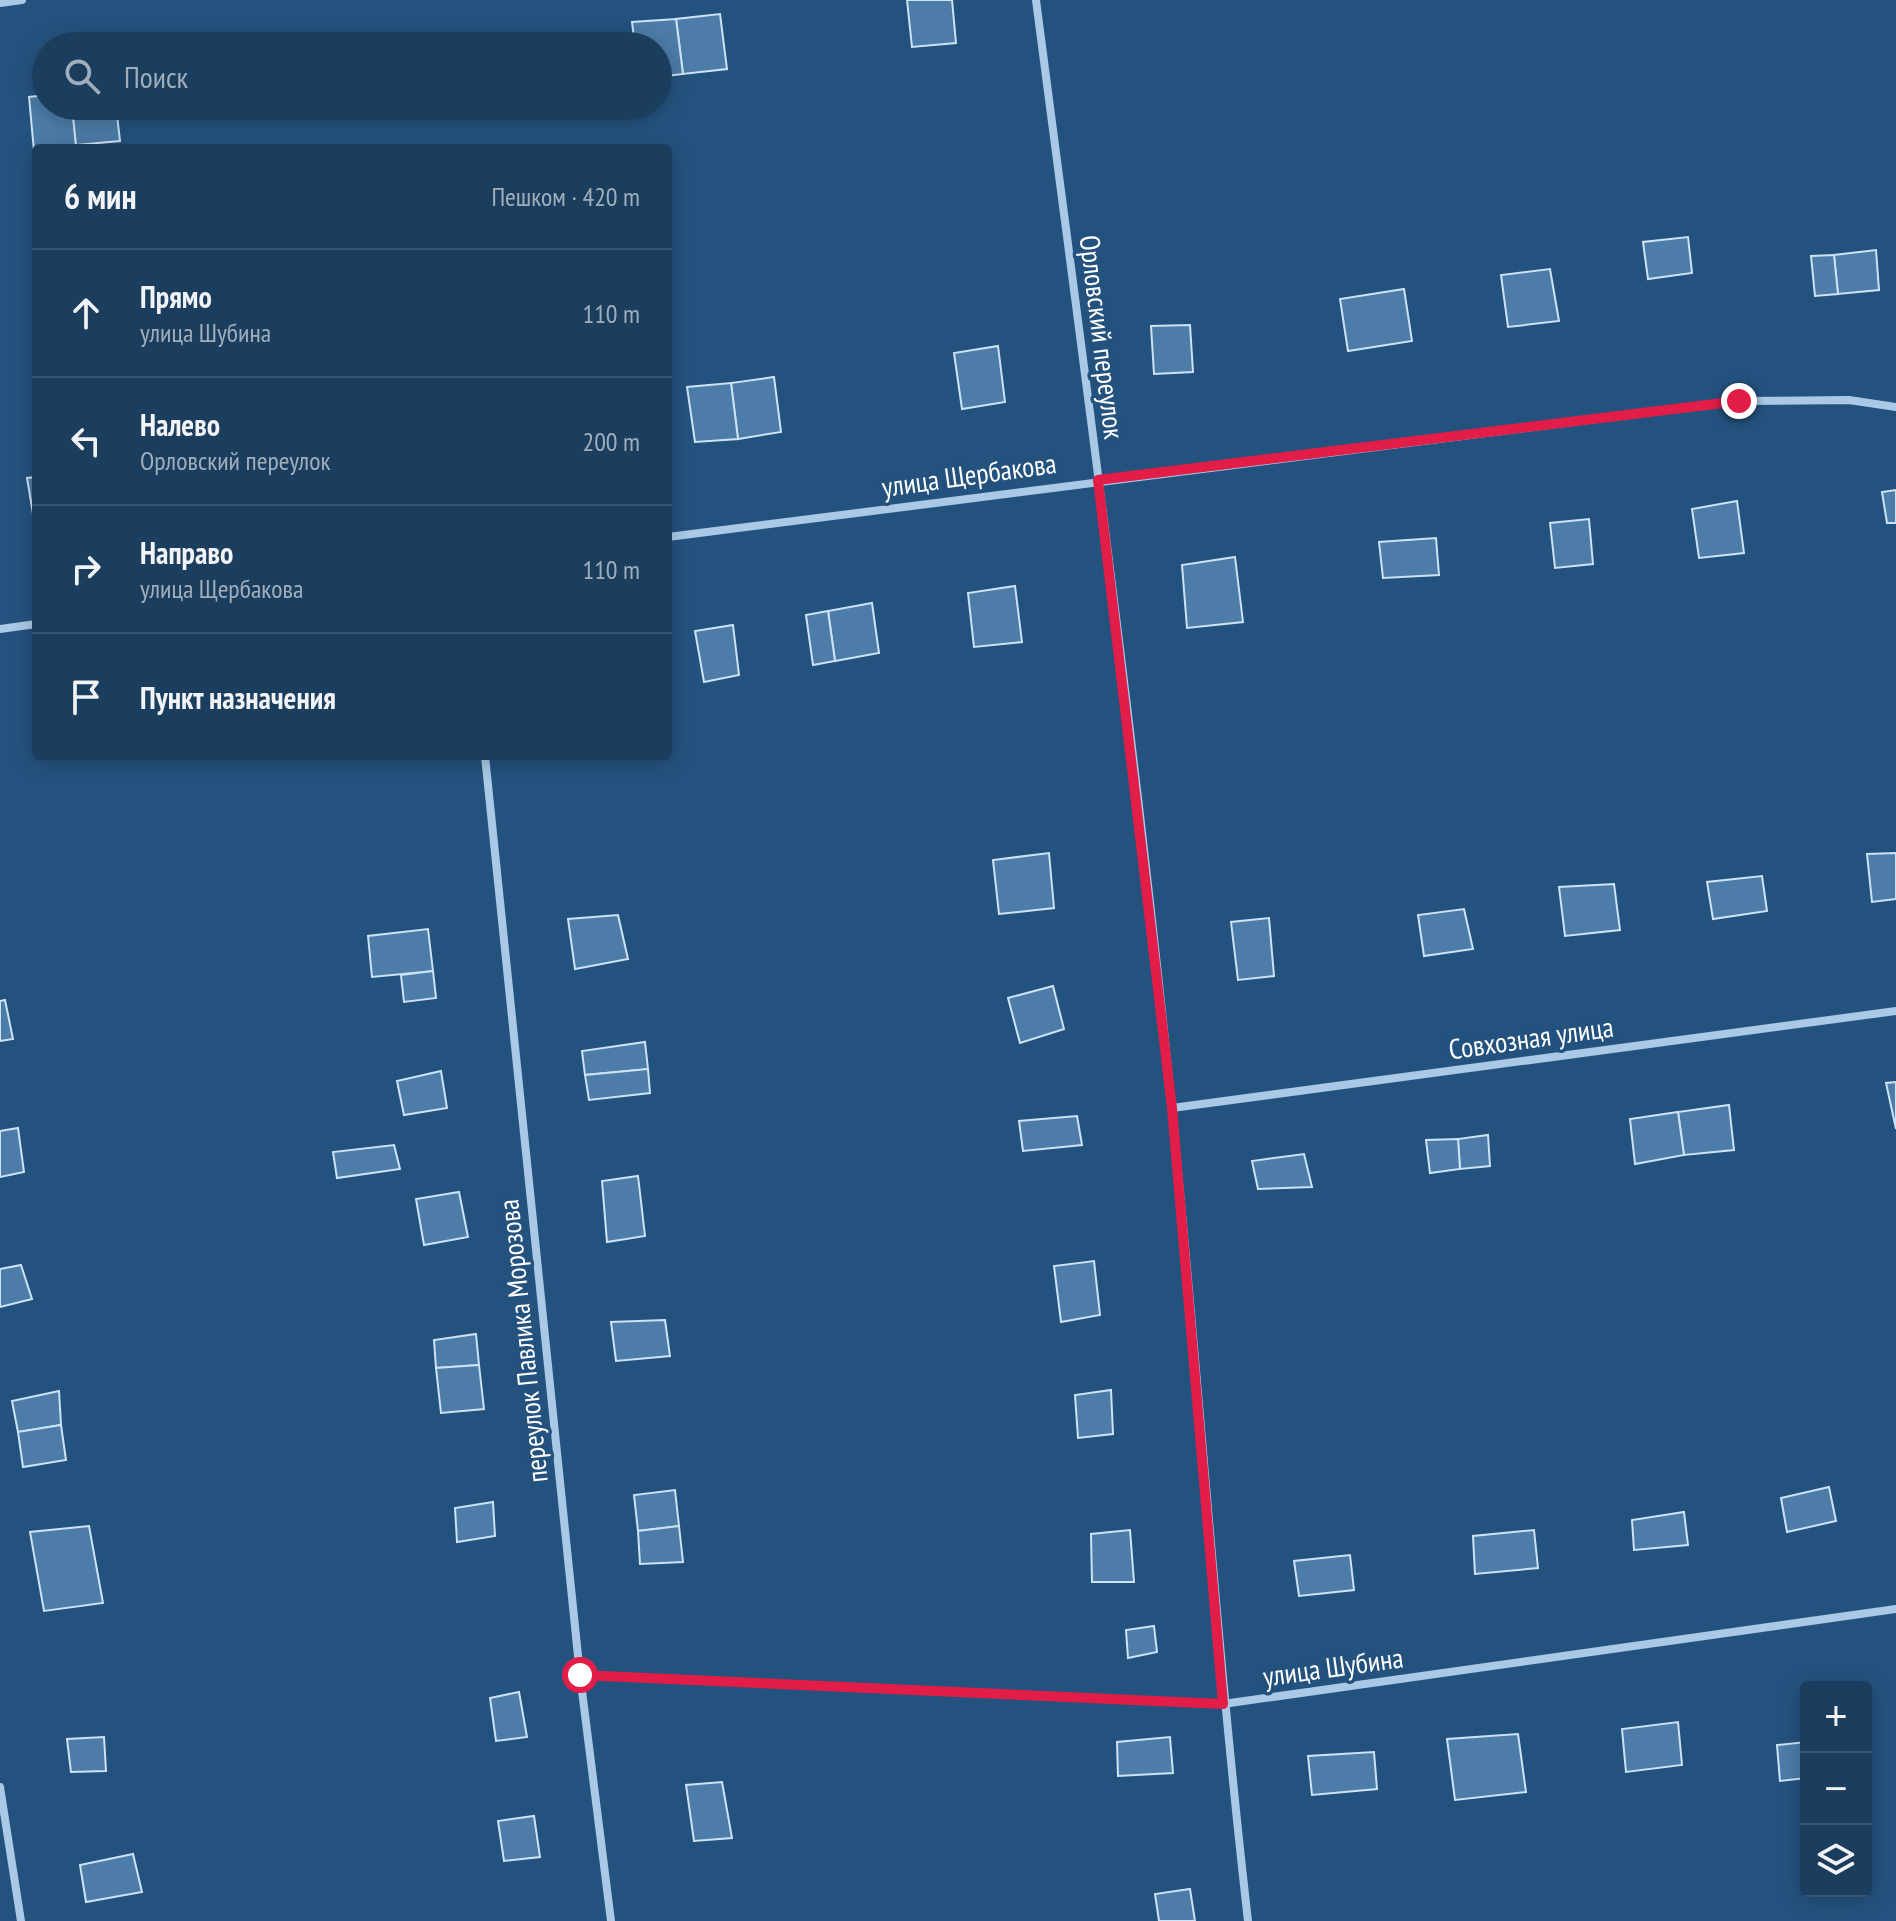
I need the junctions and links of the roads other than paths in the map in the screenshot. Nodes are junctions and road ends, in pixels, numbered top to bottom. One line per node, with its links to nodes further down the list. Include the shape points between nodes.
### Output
1 (22, 0): 3 (street)
2 (1036, 0): 5 (street, Орловский переулок)
3 (0, 3)
4 (1896, 407): 5 (street, улица Щербакова, via 1849,400 1739,401)
5 (1098, 480): 6 (street, улица Щербакова); 11 (street, Орловский переулок)
6 (672, 536)
7 (32, 625): 8 (street)
8 (0, 629)
9 (485, 760): 13 (street, переулок Павлика Морозова)
10 (1896, 1011): 11 (street, Совхозная улица)
11 (1172, 1108): 14 (street, Орловский переулок)
12 (1896, 1609): 14 (street, улица Шубина)
13 (580, 1675): 14 (street, улица Шубина); 17 (street, переулок Павлика Морозова)
14 (1223, 1704): 18 (street, Орловский переулок)
15 (0, 1787): 16 (street)
16 (21, 1921)
17 (611, 1921)
18 (1248, 1921)

